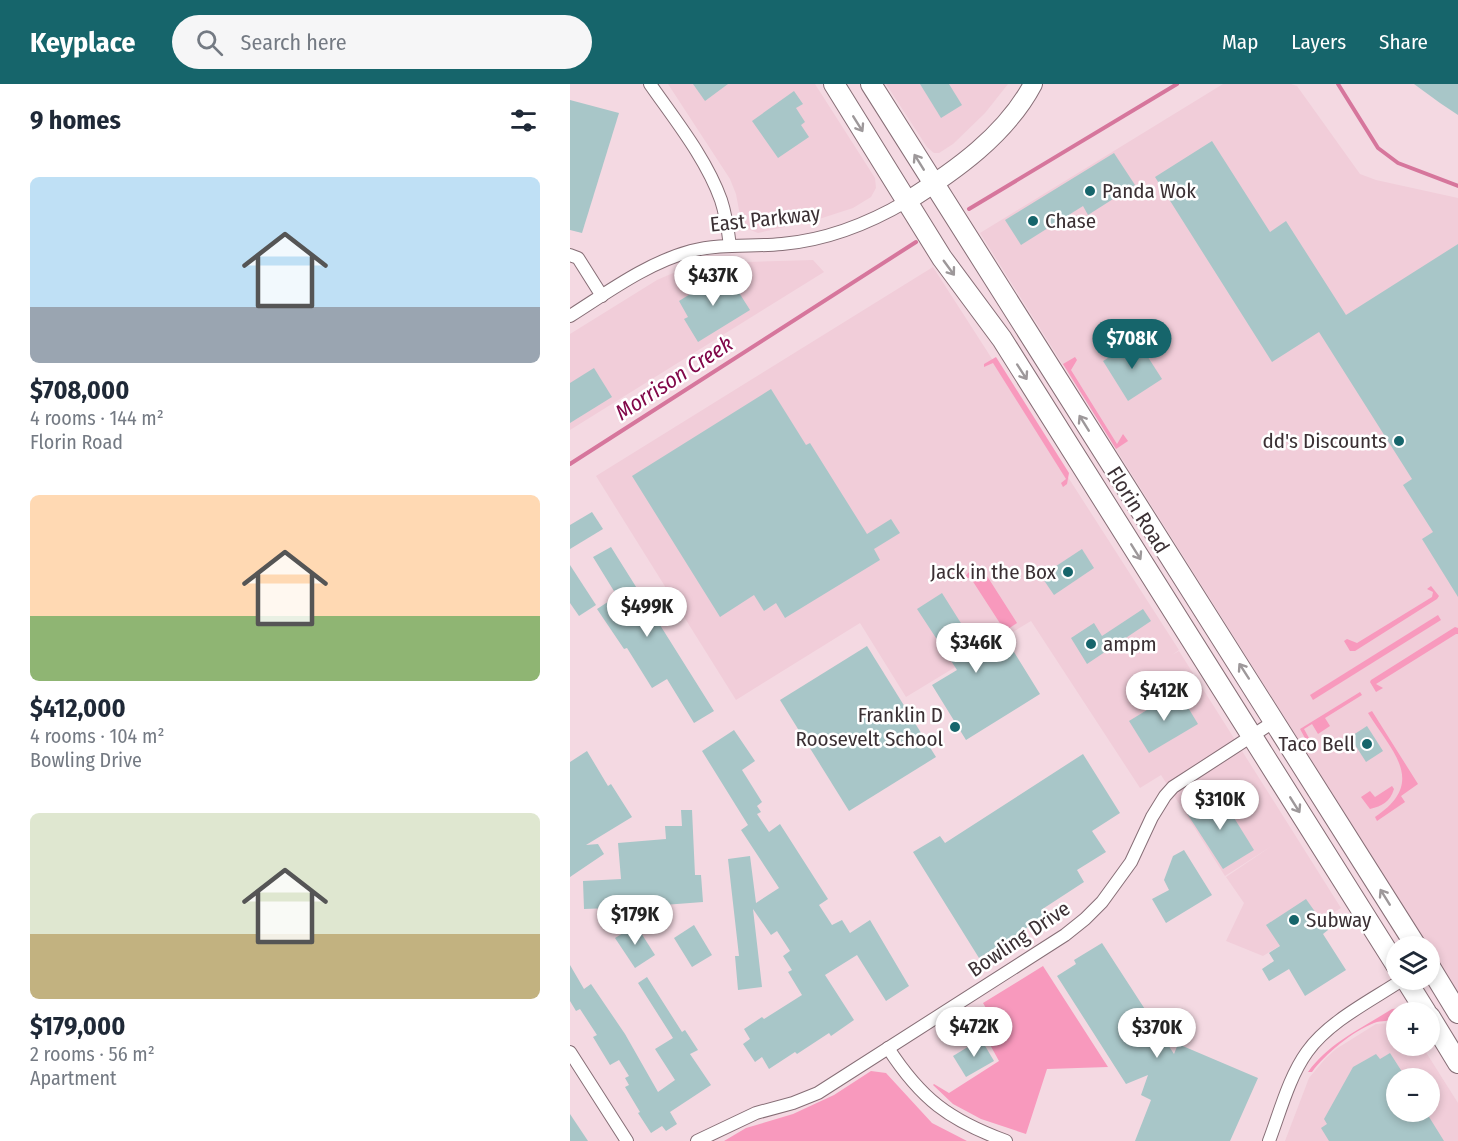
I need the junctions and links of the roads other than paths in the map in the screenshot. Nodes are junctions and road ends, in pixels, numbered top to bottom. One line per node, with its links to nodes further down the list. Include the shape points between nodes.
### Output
1 (650, 84): 7 (street, via 716,189 725,213)
2 (834, 84): 6 (main road, Florin Road, one-way to 6)
3 (871, 84): 5 (main road, Florin Road, one-way to 3)
4 (1033, 84): 5 (street, East Parkway, via 1003,126)
5 (933, 184): 6 (street, East Parkway); 11 (main road, Florin Road, one-way to 5)
6 (907, 201): 7 (street, East Parkway, via 834,234 780,244); 12 (main road, Florin Road, one-way to 12, via 942,258 996,331)
7 (730, 246): 9 (street, East Parkway, via 691,251 667,260)
8 (570, 255): 9 (street, via 578,258)
9 (602, 296): 10 (street, East Parkway)
10 (570, 316)
11 (1275, 721): 12 (street, Bowling Drive); 13 (main road, Florin Road, one-way to 11)
12 (1251, 736): 14 (main road, Florin Road, one-way to 14); 19 (street, Bowling Drive, via 1173,787 1155,811 1131,862 1084,919)
13 (1410, 936)
14 (1386, 949)
15 (1440, 983): 17 (main road)
16 (1388, 990): 25 (street, via 1316,1041 1300,1064)
17 (1458, 1013)
18 (1440, 1033): 21 (main road)
19 (888, 1048): 23 (street, Bowling Drive, via 818,1093 756,1113); 24 (street, via 926,1098 974,1128)
20 (570, 1052): 22 (street)
21 (1458, 1063)
22 (627, 1141)
23 (697, 1141)
24 (1006, 1141)
25 (1269, 1141)

